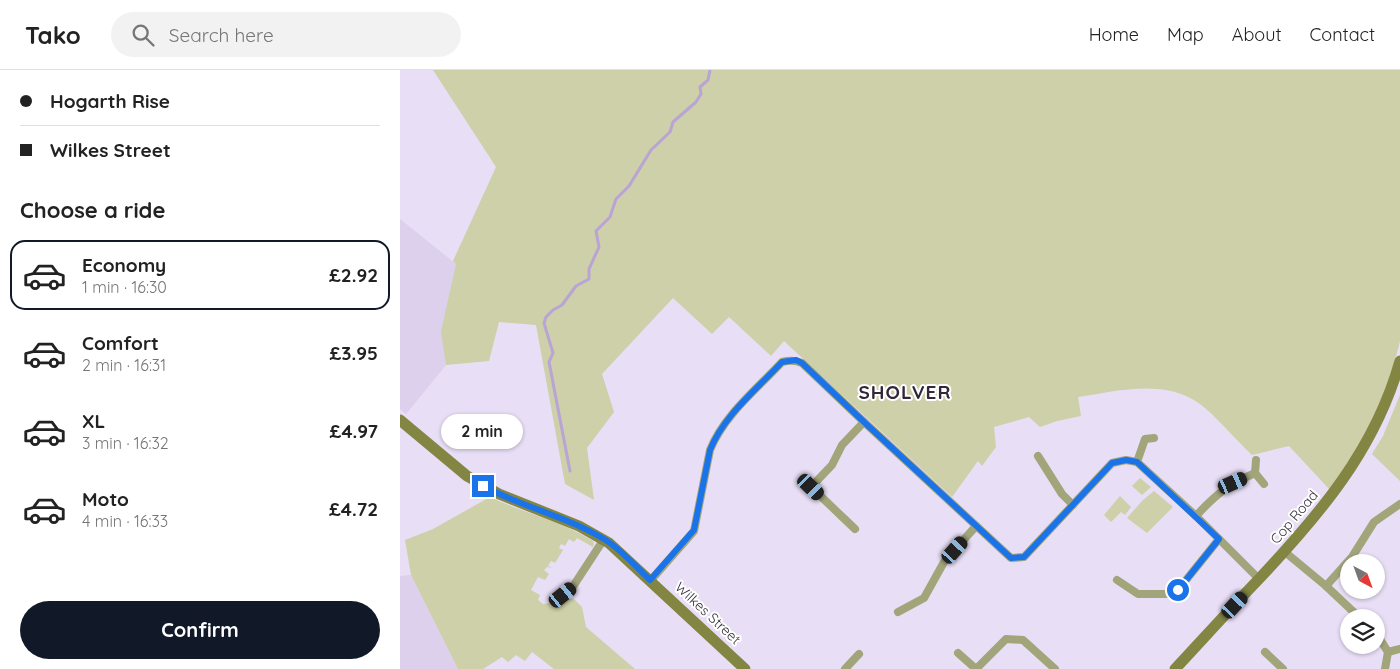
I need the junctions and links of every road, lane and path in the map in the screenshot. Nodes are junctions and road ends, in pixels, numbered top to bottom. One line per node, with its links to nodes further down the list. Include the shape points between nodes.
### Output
1 (1400, 361): 17 (street, Cop Road, via 1376,426 1362,451 1321,511)
2 (400, 420): 15 (street, Wilkes Street, via 467,476 499,494)
3 (864, 422): 13 (street); 14 (street, via 842,444 832,466 811,487); 19 (street, via 802,363 796,360 782,362 715,437 694,530)
4 (1154, 438): 7 (street, via 1145,439)
5 (1038, 456): 11 (street, via 1062,494)
6 (1256, 460): 8 (street)
7 (1137, 462): 11 (street, via 1112,463); 12 (street)
8 (1255, 473): 9 (street); 12 (street, via 1233,483)
9 (1264, 484)
10 (1400, 504): 21 (street, via 1374,522 1352,557)
11 (1073, 505): 13 (street, via 1024,557 1011,558)
12 (1196, 516): 16 (street)
13 (976, 526): 24 (street, via 944,562 924,598)
14 (855, 529)
15 (604, 539): 19 (street, Wilkes Street); 22 (street, via 572,588)
16 (1219, 539): 18 (street); 20 (street, via 1178,590 1168,594 1138,594)
17 (1285, 552): 18 (street, Cop Road); 21 (street)
18 (1259, 579): 34 (street, Cop Road)
19 (650, 580): 31 (street, Wilkes Street)
20 (1117, 580)
21 (1326, 586): 23 (street)
22 (563, 595)
23 (1350, 609)
24 (898, 612)
25 (1385, 647): 28 (street)
26 (1400, 648): 28 (street)
27 (1265, 652): 35 (street)
28 (1388, 652): 36 (street)
29 (958, 653): 33 (street, via 976,669 1006,638 1023,640)
30 (859, 654): 32 (street)
31 (746, 669)
32 (845, 669)
33 (1055, 669)
34 (1175, 669)
35 (1283, 669)
36 (1385, 669)

